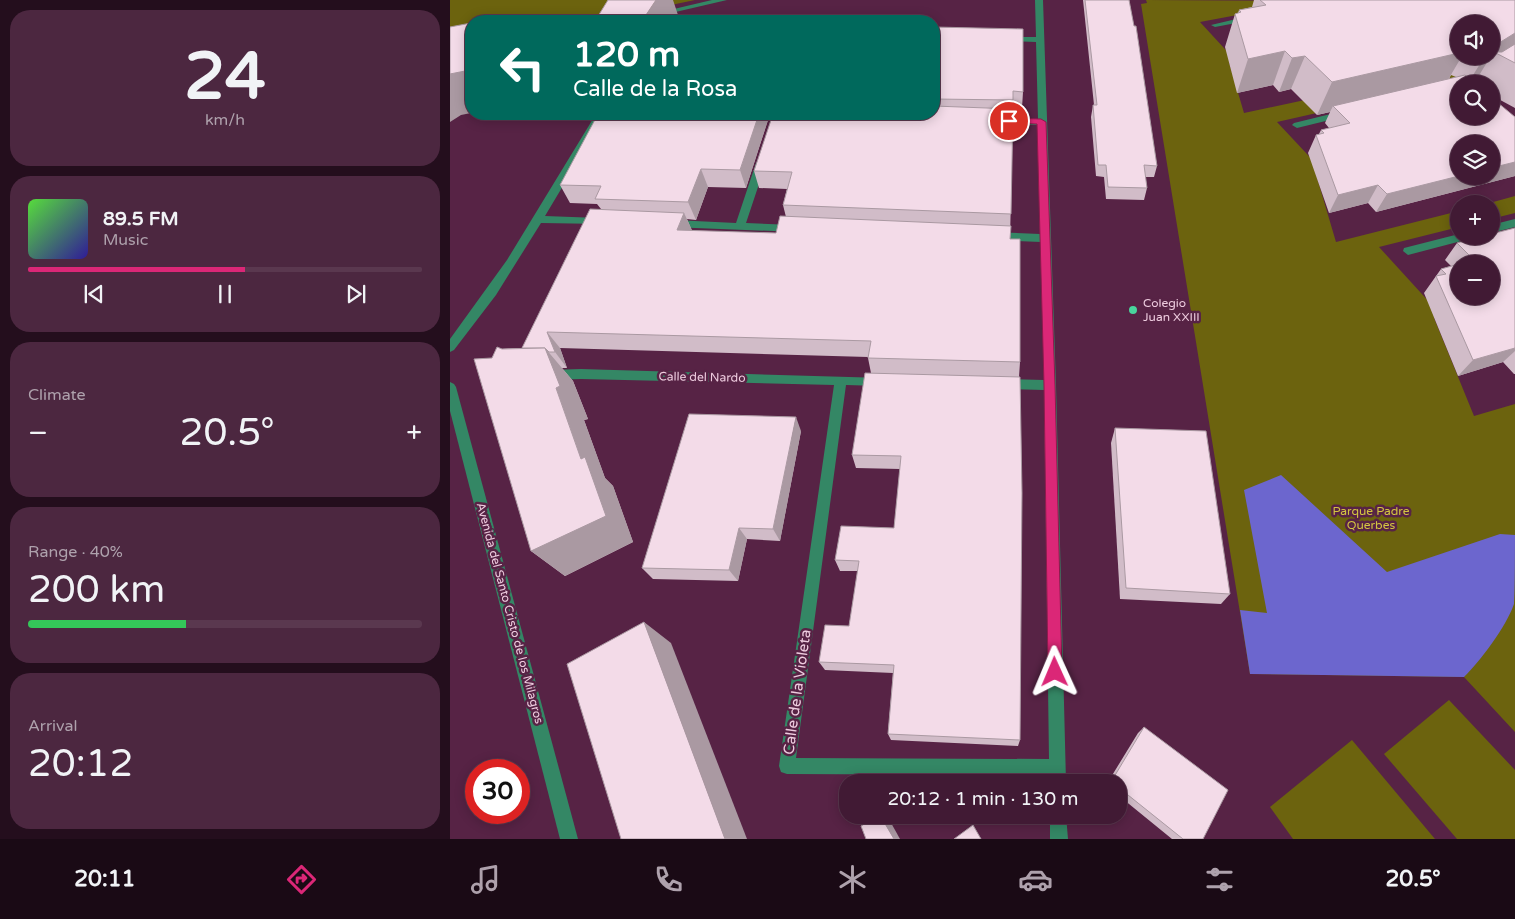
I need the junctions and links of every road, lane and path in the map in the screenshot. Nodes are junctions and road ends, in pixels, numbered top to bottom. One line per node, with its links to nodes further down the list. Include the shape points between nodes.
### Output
1 (723, 0): 3 (street)
2 (1039, 0): 7 (street)
3 (654, 15)
4 (1254, 17): 5 (street)
5 (1215, 25)
6 (1000, 39): 7 (street)
7 (1040, 40): 11 (street)
8 (1354, 112): 12 (street)
9 (597, 120): 14 (street)
10 (990, 120): 11 (street)
11 (1041, 122): 22 (street)
12 (1297, 125)
13 (765, 152): 18 (street)
14 (536, 220): 15 (street, via 584,226); 25 (street, via 496,286)
15 (606, 222)
16 (1515, 223): 19 (street)
17 (663, 224): 18 (street)
18 (740, 227): 20 (street)
19 (1500, 227)
20 (809, 229)
21 (979, 235): 22 (street)
22 (1044, 238): 30 (street)
23 (1450, 240): 24 (street)
24 (1408, 251)
25 (450, 347)
26 (542, 376): 27 (street, Calle del Nardo, via 581,374)
27 (841, 380): 28 (street, Calle del Nardo); 32 (street, Calle de la Violeta, via 787,766)
28 (890, 382)
29 (990, 384): 30 (street)
30 (1050, 385): 33 (street)
31 (450, 387): 35 (street, Avenida del Santo Cristo de los Milagros)
32 (1027, 774)
33 (1057, 774)
34 (1058, 824): 36 (street)
35 (569, 839)
36 (1059, 839)

